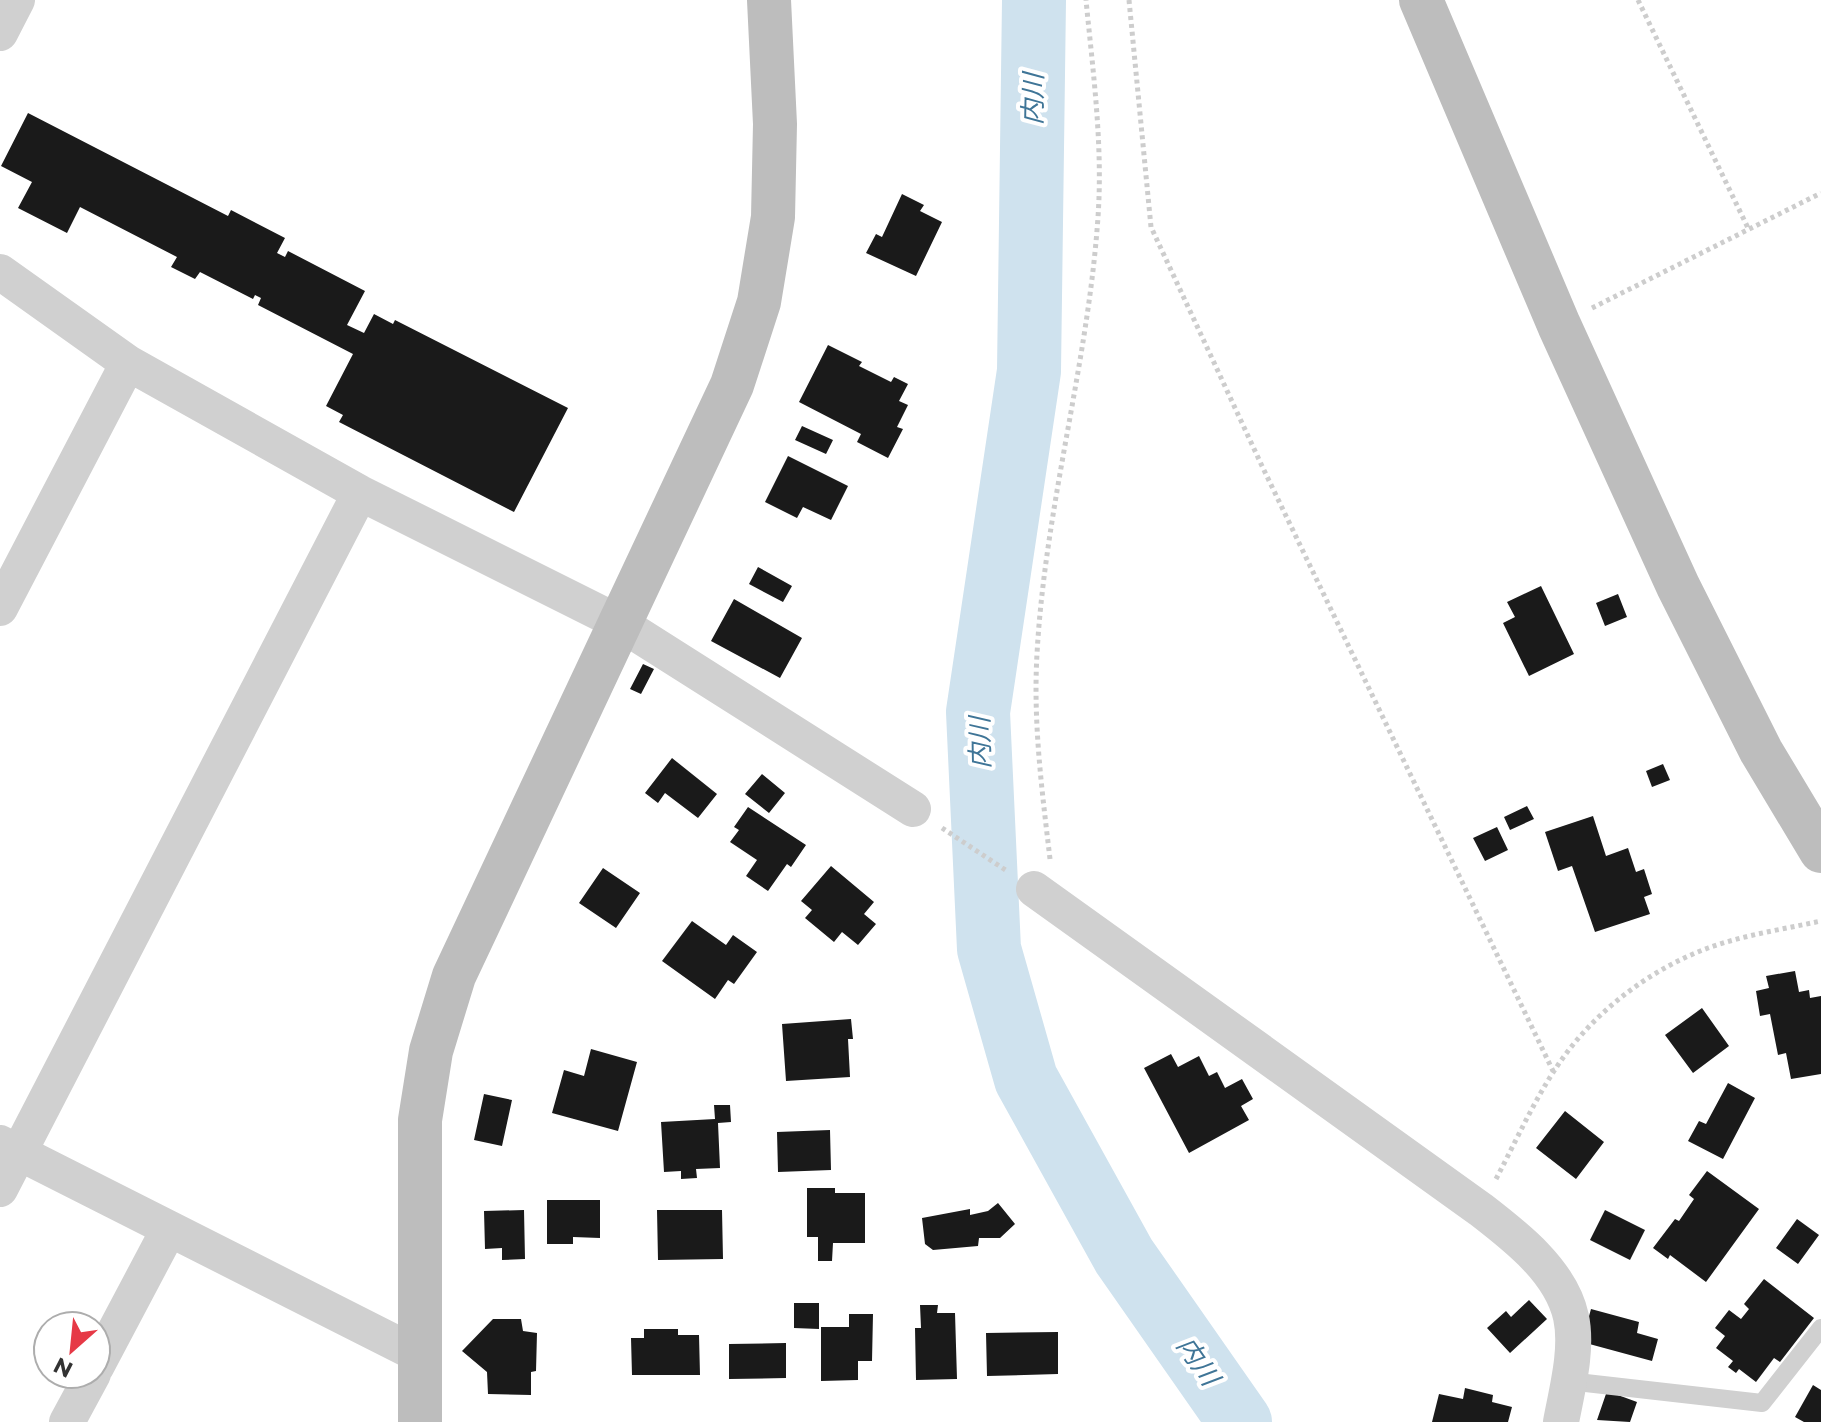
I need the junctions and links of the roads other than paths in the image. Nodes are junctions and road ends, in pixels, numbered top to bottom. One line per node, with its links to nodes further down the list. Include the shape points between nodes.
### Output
1 (17, 0): 4 (street)
2 (769, 0): 9 (street, via 773,217 759,302 732,385)
3 (1421, 0): 11 (street, via 1559,325 1678,586 1761,751)
4 (0, 33)
5 (0, 272): 6 (street)
6 (128, 363): 7 (street); 8 (street)
7 (360, 493): 9 (street); 13 (street)
8 (0, 608)
9 (618, 622): 10 (street); 18 (street, via 454,976 431,1051 420,1120)
10 (913, 809)
11 (1821, 851)
12 (1044, 896): 19 (street, via 1513,1234 1540,1261 1571,1317)
13 (10, 1148): 14 (street); 15 (street)
14 (0, 1189)
15 (169, 1229): 17 (street); 18 (street)
16 (1821, 1328): 19 (lane, via 1762,1403)
17 (112, 1337)
18 (419, 1355): 22 (street)
19 (1568, 1381): 23 (street)
20 (84, 1390): 21 (street)
21 (67, 1422)
22 (420, 1422)
23 (1561, 1422)

